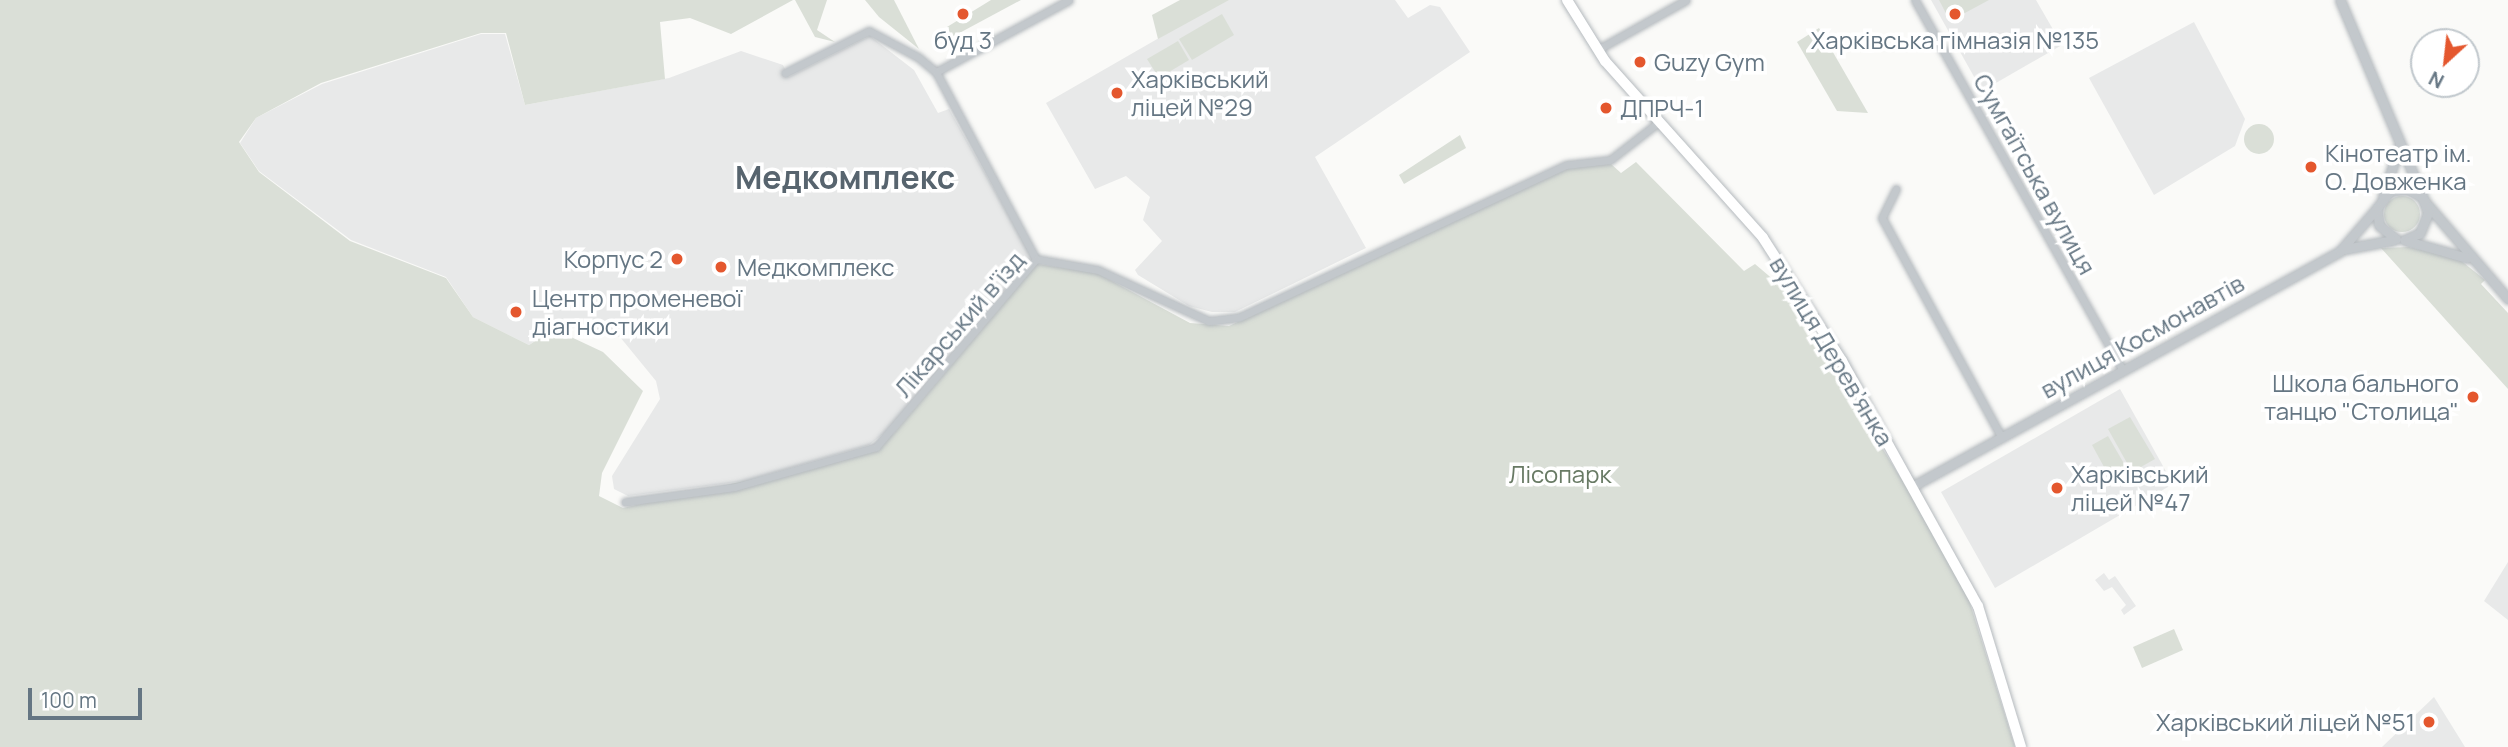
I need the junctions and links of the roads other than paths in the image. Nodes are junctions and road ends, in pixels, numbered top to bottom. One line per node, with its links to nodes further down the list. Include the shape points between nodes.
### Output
1 (1069, 0): 7 (street)
2 (1567, 0): 6 (main road, вулиця Дерев’янка)
3 (1686, 0): 6 (street)
4 (1915, 0): 19 (street, Сумгаїтська вулиця)
5 (2340, 0): 10 (street)
6 (1597, 50): 9 (main road, вулиця Дерев’янка)
7 (936, 72): 8 (street, via 872,30); 16 (street)
8 (785, 73)
9 (1661, 120): 16 (street, Лікарський в'їзд, via 1610,160 1566,165 1240,317 1209,321 1098,270); 21 (main road, вулиця Дерев’янка, via 1763,238 1842,361)
10 (2399, 141): 12 (street); 13 (street, вулиця Космонавтів)
11 (1896, 189): 20 (street, via 1882,218)
12 (2425, 202): 13 (street, via 2402,188); 14 (street, via 2427,224); 17 (street)
13 (2380, 203): 14 (street, via 2379,225); 15 (street, вулиця Космонавтів)
14 (2400, 240): 15 (street); 17 (street)
15 (2340, 251): 19 (street, вулиця Космонавтів)
16 (1036, 259): 22 (street, Лікарський в'їзд, via 876,447 735,487)
17 (2472, 261): 18 (street)
18 (2508, 299)
19 (2121, 367): 20 (street, вулиця Космонавтів)
20 (2001, 436): 21 (street, вулиця Космонавтів)
21 (1913, 486): 23 (main road, вулиця Дерев’янка, via 1978,606)
22 (625, 502)
23 (2021, 747)

